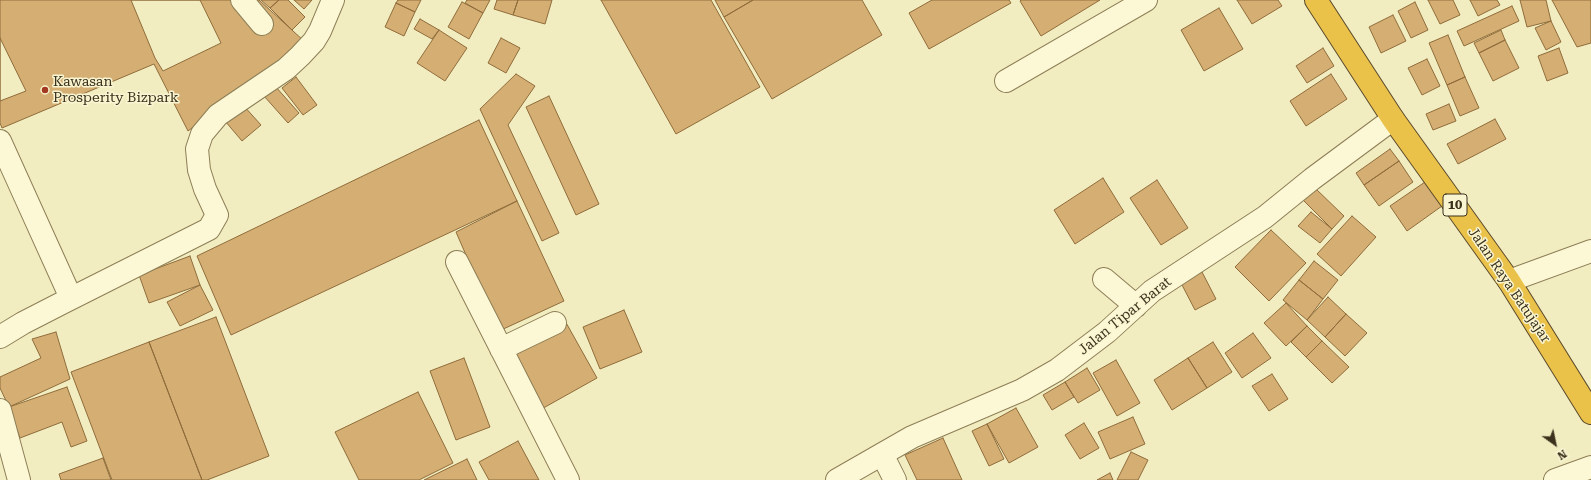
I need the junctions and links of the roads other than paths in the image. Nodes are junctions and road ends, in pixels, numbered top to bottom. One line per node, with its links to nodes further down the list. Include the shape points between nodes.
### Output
1 (242, 0): 5 (street)
2 (333, 0): 13 (street, via 314,41 300,56 286,69 218,115 202,134 197,149 199,170 218,215 209,229)
3 (1146, 0): 6 (street)
4 (1316, 0): 7 (highway, Jalan Raya Batujajar / 10)
5 (262, 24)
6 (1006, 81)
7 (1393, 118): 12 (highway, Jalan Raya Batujajar / 10); 14 (street, Jalan Tipar Barat, via 1266,217 1157,287)
8 (0, 141): 13 (street)
9 (1591, 251): 12 (street)
10 (457, 262): 17 (street)
11 (1104, 279): 14 (street)
12 (1509, 280): 19 (highway, Jalan Raya Batujajar / 10)
13 (71, 298): 16 (street)
14 (1136, 306): 20 (street, Jalan Tipar Barat, via 1082,353 1038,382 912,437)
15 (555, 323): 17 (street)
16 (0, 337)
17 (501, 349): 23 (street)
18 (0, 410): 22 (street)
19 (1591, 413)
20 (882, 454): 24 (street, Jalan Tipar Barat); 25 (street)
21 (1591, 467): 26 (street)
22 (19, 480)
23 (568, 480)
24 (837, 480)
25 (895, 480)
26 (1555, 480)

